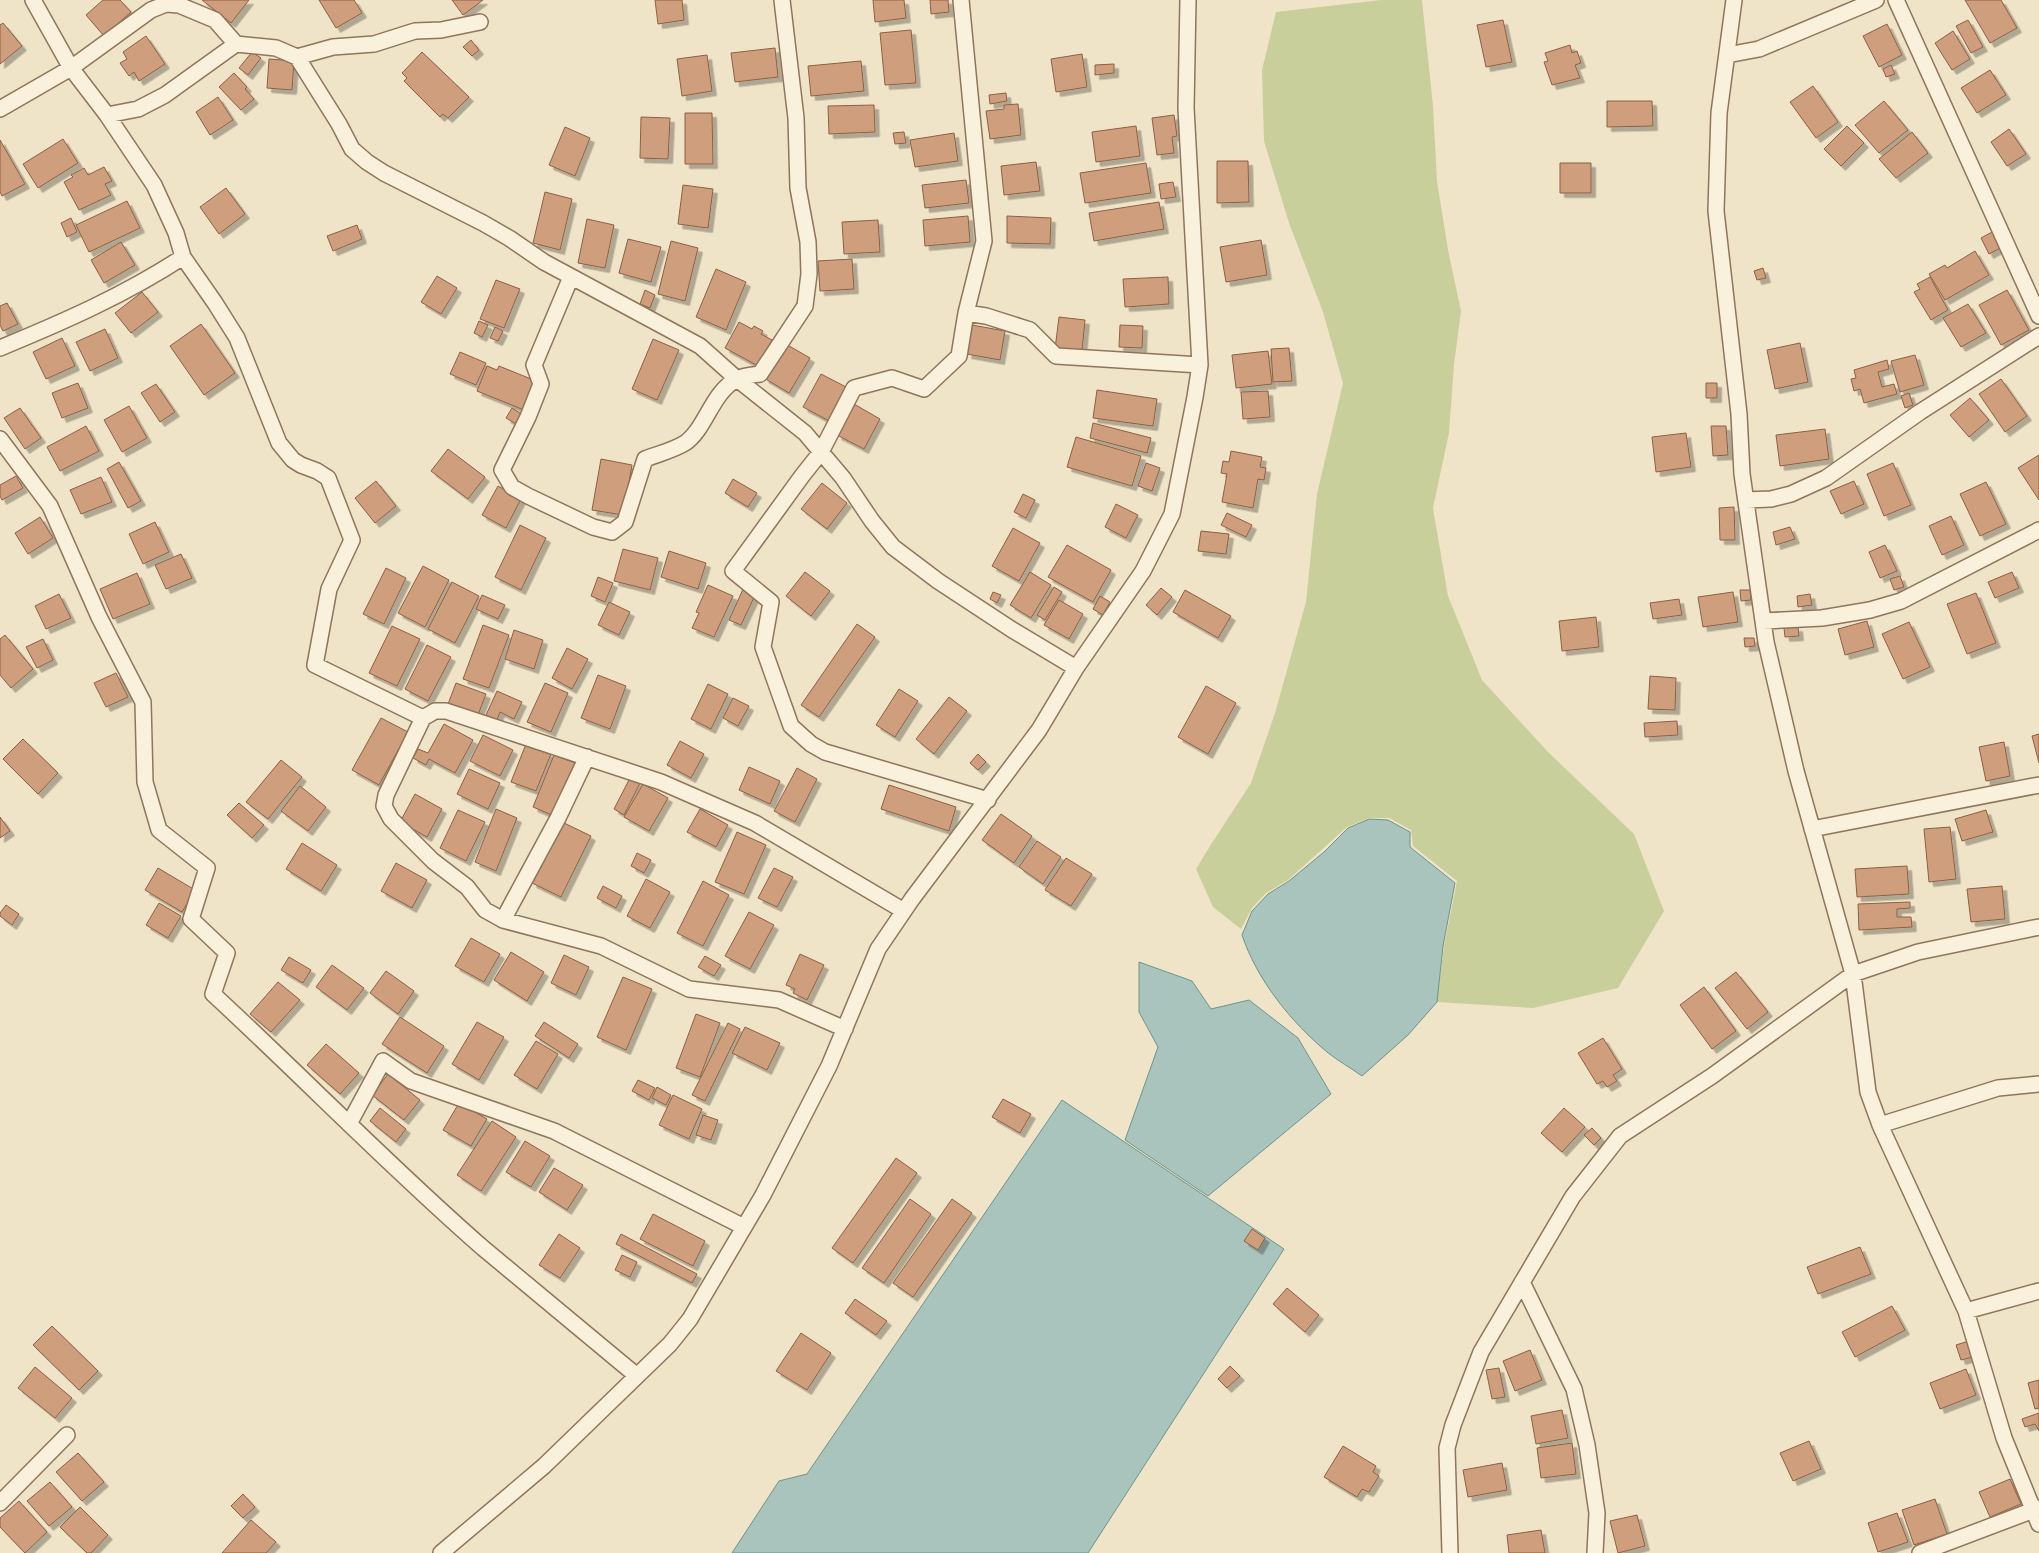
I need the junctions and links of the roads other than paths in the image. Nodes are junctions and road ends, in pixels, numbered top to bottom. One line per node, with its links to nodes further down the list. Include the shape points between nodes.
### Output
1 (33, 0): 12 (street)
2 (782, 0): 22 (street, via 796,118 798,188 808,242 809,274 805,306 760,374)
3 (961, 0): 17 (street, via 984,241)
4 (1188, 0): 21 (street, via 1186,108)
5 (1734, 0): 10 (street)
6 (1876, 0): 10 (street, via 1759,48)
7 (1896, 0): 18 (street)
8 (480, 22): 11 (street, via 441,30 415,31 374,44 333,47)
9 (236, 44): 11 (street, via 276,48); 12 (street, via 215,20 179,5 166,4 151,10); 14 (street, via 165,95 138,109)
10 (1727, 55): 25 (street, via 1719,113 1716,211)
11 (297, 57): 16 (street, via 352,148 367,162 483,223)
12 (71, 68): 13 (street); 14 (street)
13 (0, 109)
14 (106, 115): 15 (street, via 154,185)
15 (183, 257): 20 (street, via 153,277 82,314); 29 (street, via 237,338 279,443 301,466 328,478 352,540 329,589 315,665)
16 (571, 277): 22 (street, via 700,346); 22 (street, via 534,365 541,384 502,470 512,487 594,528 612,532 625,522 645,459 686,443 700,427 718,396)
17 (966, 314): 21 (street, via 986,316 1030,330 1056,356); 24 (street, via 959,356 924,389 892,378 854,388)
18 (2039, 316)
19 (2039, 336): 25 (street, via 1920,412 1826,478 1792,494)
20 (0, 348)
21 (1200, 365): 28 (street, via 1172,514 1144,571)
22 (737, 379): 24 (street, via 804,433)
23 (0, 440): 40 (street, via 50,506 99,617 143,702 145,782 159,830 207,868 191,919 226,953 214,994)
24 (821, 452): 28 (street, via 893,547 938,581); 32 (street, via 733,571 772,602 763,647 791,726 825,752)
25 (1746, 500): 27 (street)
26 (2039, 530): 27 (street, via 1901,600 1870,610 1822,618)
27 (1763, 621): 33 (street)
28 (1076, 668): 32 (street, via 1039,730)
29 (423, 718): 30 (street, via 435,711 446,711); 35 (street, via 386,795 384,806 391,819 433,860 467,887 485,910)
30 (587, 757): 34 (street, via 660,782 755,823); 35 (street)
31 (2039, 785): 33 (street)
32 (988, 800): 34 (street)
33 (1812, 829): 37 (street)
34 (904, 911): 38 (street, via 878,949)
35 (504, 920): 38 (street, via 601,946 689,989 779,1000)
36 (2039, 927): 37 (street, via 1918,952)
37 (1853, 974): 41 (street, via 1868,1092); 43 (street, via 1712,1076 1620,1136 1573,1196)
38 (845, 1029): 42 (street)
39 (2039, 1084): 41 (street, via 1998,1088)
40 (349, 1124): 42 (street, via 383,1061 411,1081 554,1131); 46 (street, via 483,1247)
41 (1880, 1125): 45 (street)
42 (744, 1228): 46 (street, via 690,1320)
43 (1522, 1282): 51 (street, via 1481,1352 1453,1425 1447,1448); 52 (street, via 1574,1390 1588,1445 1597,1513)
44 (2039, 1291): 45 (street)
45 (1966, 1310): 49 (street, via 2004,1438)
46 (637, 1376): 50 (street, via 544,1466)
47 (67, 1435): 48 (street)
48 (0, 1503)
49 (2037, 1514): 53 (street)
50 (441, 1553)
51 (1450, 1553)
52 (1595, 1553)
53 (1920, 1553)

